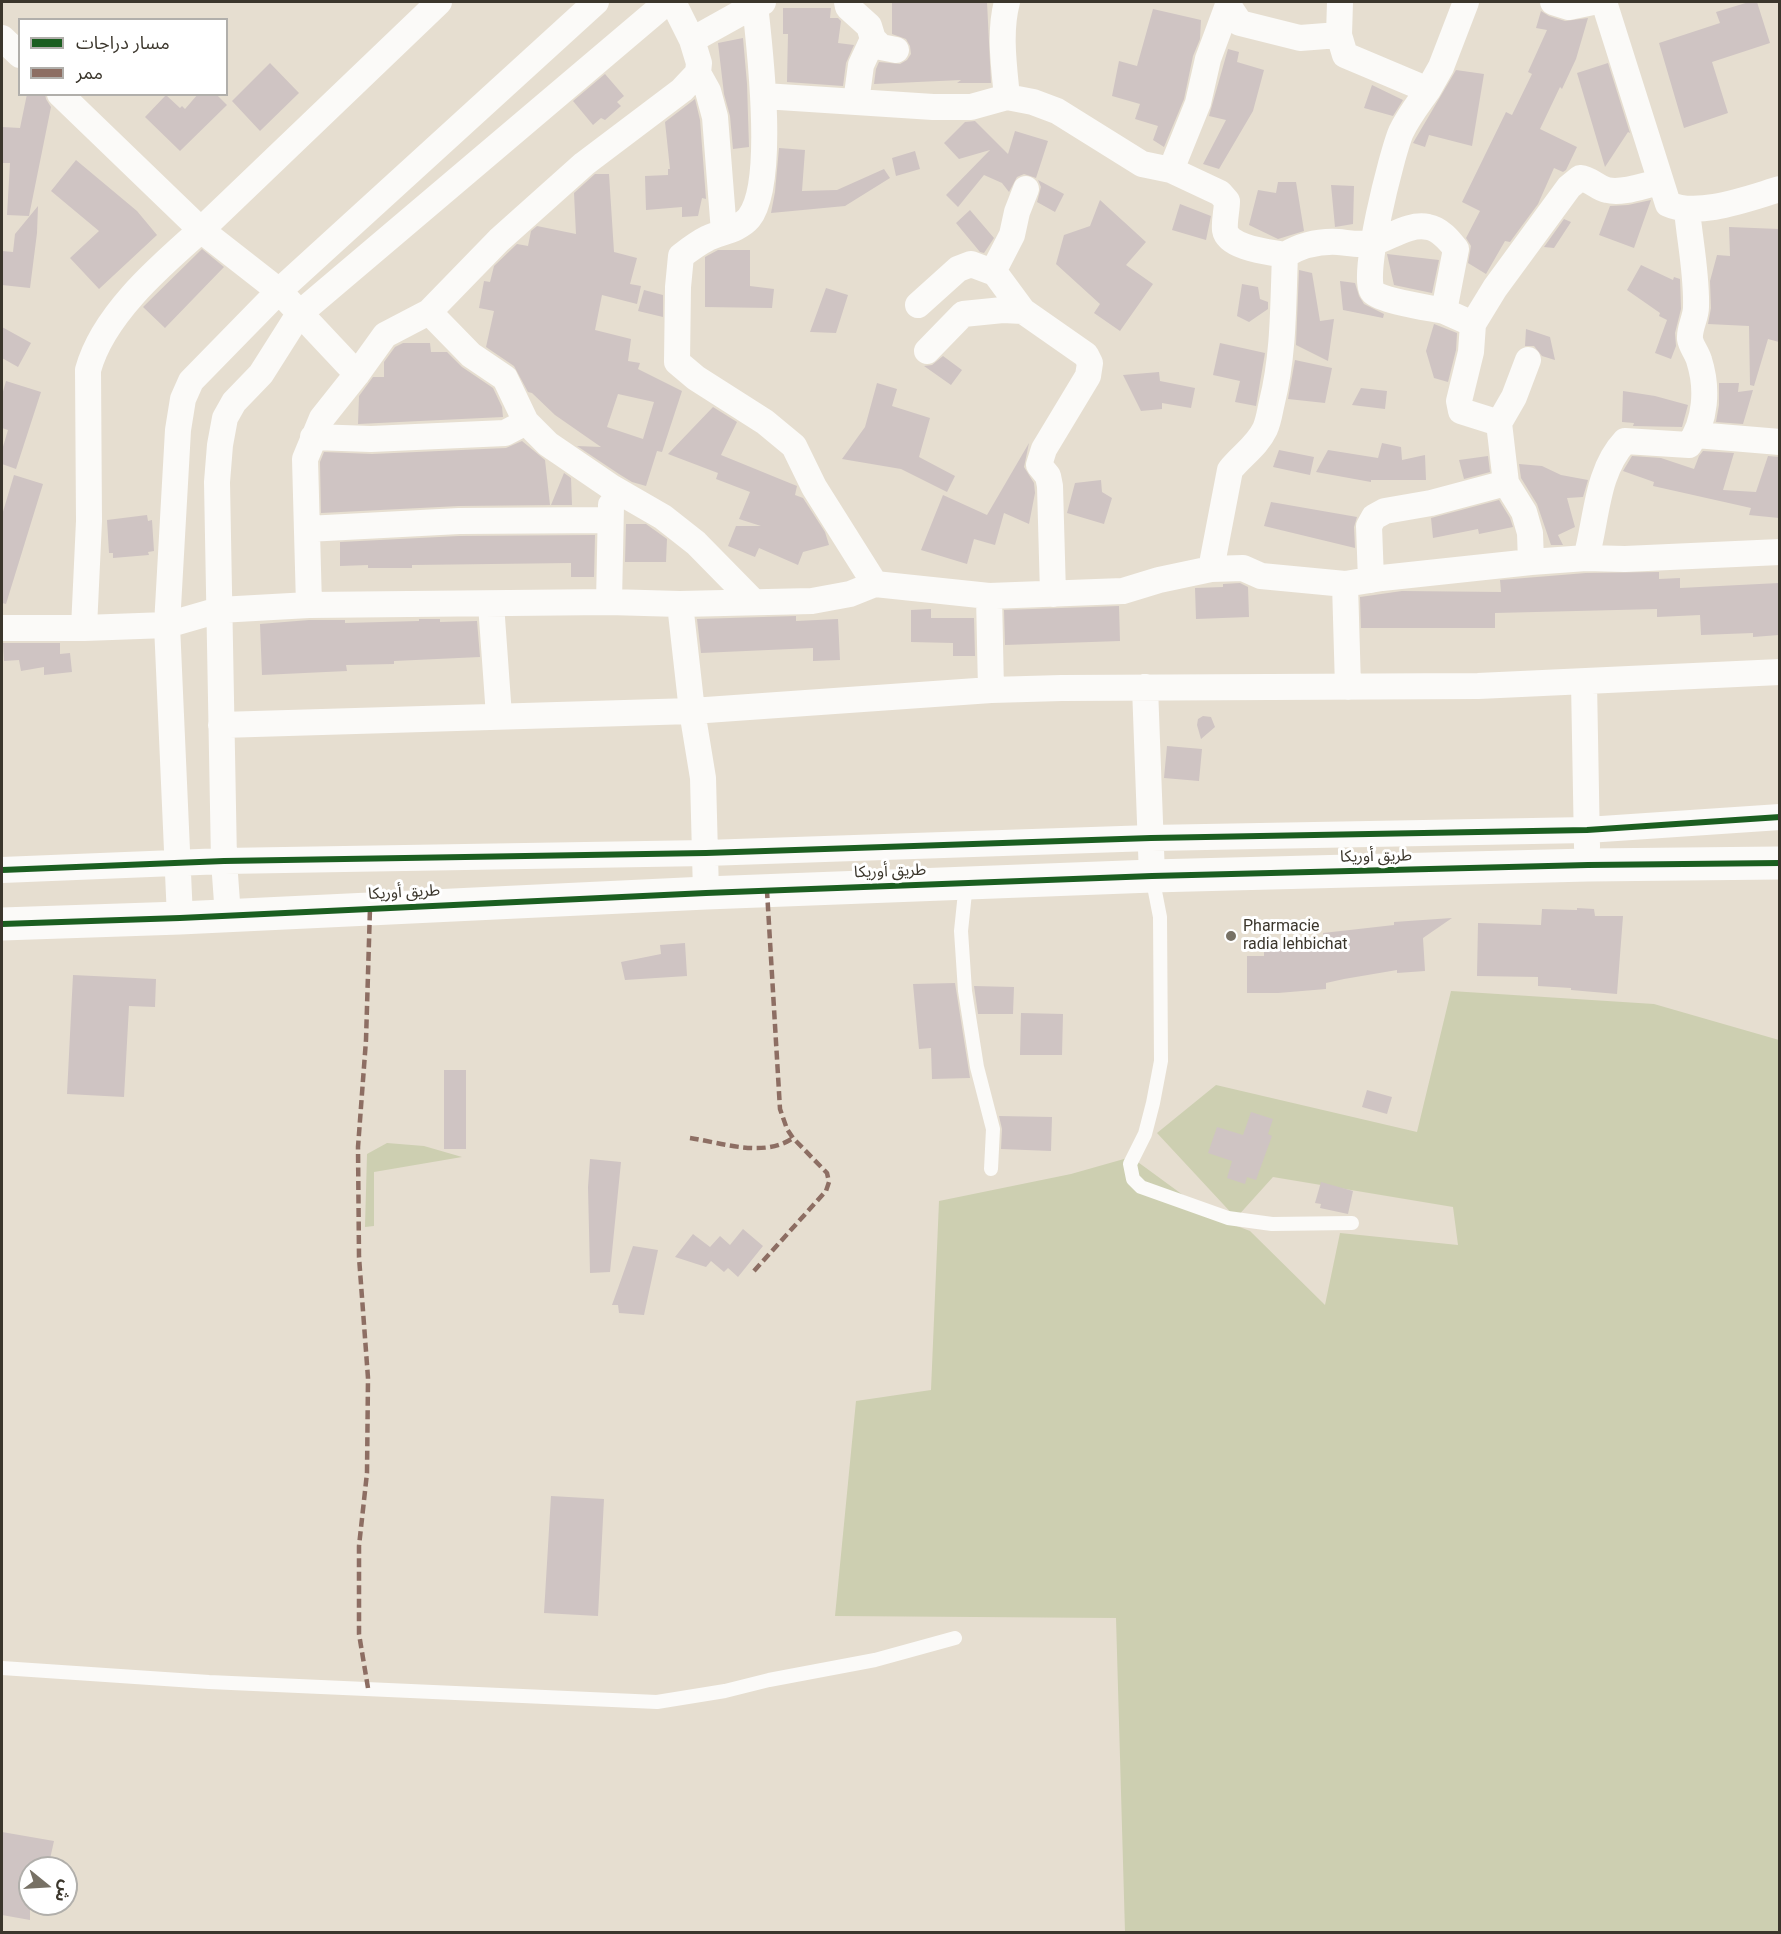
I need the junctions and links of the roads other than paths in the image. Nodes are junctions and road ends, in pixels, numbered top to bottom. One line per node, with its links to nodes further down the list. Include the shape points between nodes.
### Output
1 (439, 2): 29 (street)
2 (596, 2): 34 (street)
3 (667, 2): 39 (street)
4 (673, 2): 16 (street)
5 (847, 2): 23 (street, via 885,44 861,65)
6 (1007, 2): 22 (street, via 1003,43)
7 (1340, 2): 14 (street)
8 (1466, 2): 19 (street)
9 (1553, 2): 10 (street, via 1569,7)
10 (1593, 2)
11 (1604, 2): 25 (street)
12 (759, 3): 16 (street); 21 (street)
13 (1229, 3): 14 (street, via 1240,23 1300,38); 24 (street)
14 (1339, 35): 19 (street, via 1345,55)
15 (2, 38): 17 (street)
16 (692, 40): 18 (street)
17 (18, 53)
18 (698, 73): 30 (street, via 715,117); 38 (street, via 682,90 584,164 499,240)
19 (1428, 90): 31 (street, via 1402,130 1394,151)
20 (62, 96): 29 (street)
21 (764, 96): 23 (street); 30 (street, via 760,193 749,218)
22 (1007, 97): 23 (street, via 971,107); 24 (street, via 1058,111 1142,164)
23 (856, 102)
24 (1172, 170): 32 (street, via 1220,193 1227,201 1228,237 1238,244)
25 (1660, 182): 28 (street, via 1668,204); 40 (street, via 1613,191 1580,178 1569,187)
26 (1026, 189): 33 (street)
27 (1779, 189): 28 (street)
28 (1687, 210): 46 (street, via 1696,310 1690,336 1704,381 1704,404)
29 (201, 230): 34 (street); 70 (street, via 119,311 93,350 88,370 89,521)
30 (724, 232): 58 (street, via 681,256 677,362 794,446 814,487)
31 (1374, 242): 32 (street, via 1316,244); 37 (street, via 1369,283 1373,292 1383,298); 37 (street, via 1400,231 1427,227 1446,236 1456,249)
32 (1285, 255): 56 (street, via 1281,357 1266,428 1255,446 1230,470)
33 (996, 273): 35 (street, via 971,264 958,269); 36 (street)
34 (279, 291): 39 (street); 68 (street, via 206,364 191,381 183,399)
35 (918, 305)
36 (1023, 311): 41 (street, via 963,314); 60 (street, via 1086,355 1090,363 1088,376 1039,459 1050,486)
37 (1444, 311): 40 (street)
38 (429, 312): 43 (street, via 385,335); 44 (street, via 471,355 505,378)
39 (299, 314): 43 (street); 67 (street, via 261,374 234,402 225,418 217,482)
40 (1473, 324): 45 (street, via 1471,352 1459,401 1461,411)
41 (927, 351)
42 (1528, 360): 45 (street)
43 (357, 374): 47 (street, via 322,418)
44 (526, 422): 47 (street, via 505,433 371,440); 50 (street, via 548,444)
45 (1499, 423): 49 (street)
46 (1696, 435): 48 (street); 54 (street, via 1689,445 1624,441 1610,462 1597,501)
47 (314, 437): 52 (street, via 305,459)
48 (1779, 441)
49 (1506, 483): 55 (street, via 1524,512 1530,532); 57 (street, via 1385,511 1374,517 1369,526)
50 (611, 487): 51 (street); 62 (street, via 663,517 696,543)
51 (610, 520): 52 (street, via 459,521); 63 (street)
52 (307, 529): 66 (street)
53 (1779, 552): 54 (street)
54 (1586, 558): 55 (street)
55 (1531, 562): 57 (street)
56 (1211, 569): 59 (street, via 1243,568 1261,576); 60 (street, via 1123,591)
57 (1371, 580): 59 (street)
58 (875, 584): 61 (street); 62 (street, via 850,594 812,601)
59 (1345, 584): 74 (street)
60 (1053, 594): 61 (street)
61 (989, 596): 75 (street)
62 (753, 601): 65 (street)
63 (609, 603): 64 (street); 65 (street)
64 (491, 604): 66 (street); 77 (street)
65 (680, 604): 76 (street)
66 (309, 605): 67 (street)
67 (219, 610): 68 (street); 78 (street)
68 (167, 625): 70 (street); 84 (street)
69 (2, 628): 70 (street)
70 (84, 628)
71 (1779, 672): 72 (street)
72 (1584, 682): 74 (street); 80 (street)
73 (1145, 687): 74 (street); 75 (street); 81 (street)
74 (1348, 687)
75 (991, 690): 76 (street)
76 (692, 711): 77 (street); 82 (street, via 703,778)
77 (499, 716): 78 (street)
78 (221, 725): 83 (street)
79 (1779, 817): 80 (street)
80 (1587, 830): 81 (street); 85 (street)
81 (1151, 838): 82 (street); 88 (street)
82 (706, 853): 83 (street); 90 (street)
83 (224, 861): 84 (street); 91 (street)
84 (176, 863): 87 (street); 92 (street)
85 (1588, 865): 86 (street, طريق أوريكا); 88 (street, طريق أوريكا)
86 (1778, 869)
87 (2, 870)
88 (1152, 876): 89 (street, طريق أوريكا); 95 (lane, via 1160,917 1161,1060 1144,1134 1130,1164 1133,1179 1141,1187 1228,1218 1272,1224)
89 (966, 883): 90 (street, طريق أوريكا); 94 (lane, via 962,931 965,992 977,1067 993,1129)
90 (706, 893): 91 (street, طريق أوريكا)
91 (228, 915): 92 (street, طريق أوريكا)
92 (180, 918): 93 (street, طريق أوريكا)
93 (2, 924)
94 (991, 1169)
95 (1352, 1223)
96 (955, 1638): 97 (lane, via 874,1660 657,1702 209,1682)
97 (2, 1668)

